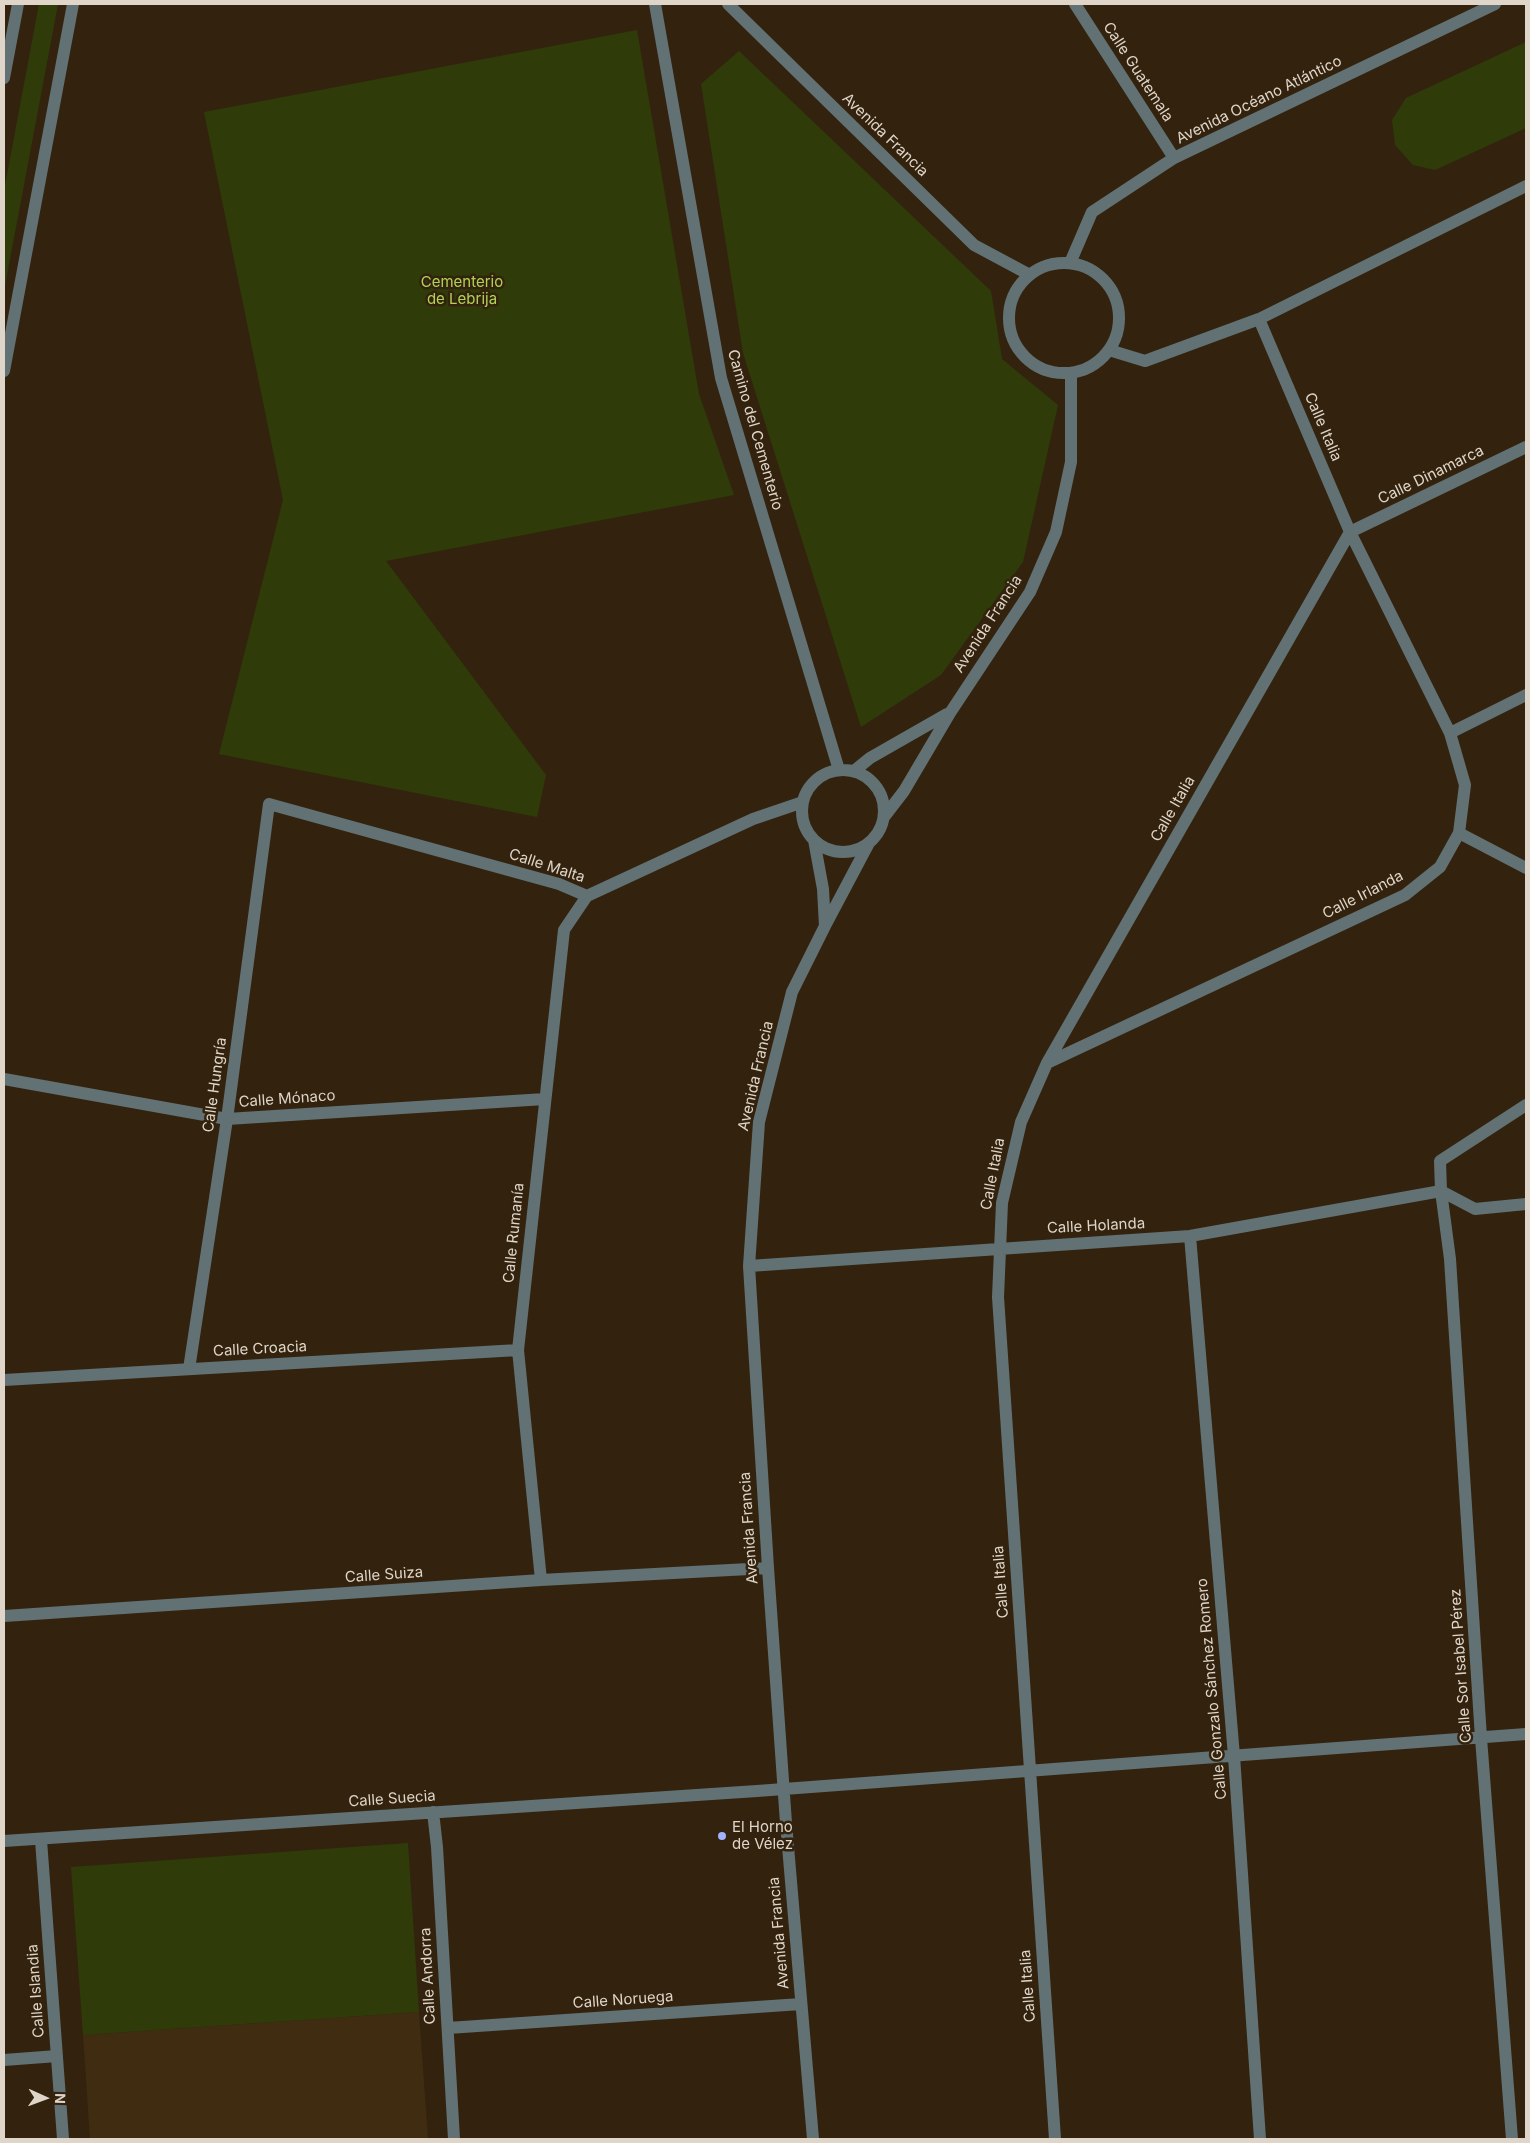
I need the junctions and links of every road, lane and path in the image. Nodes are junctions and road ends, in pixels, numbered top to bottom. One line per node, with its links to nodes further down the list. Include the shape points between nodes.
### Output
1 (18, 4): 7 (street)
2 (73, 4): 14 (street)
3 (656, 4): 21 (street, Camino del Cementerio, via 721,378)
4 (728, 4): 11 (street, Avenida Francia, via 974,245)
5 (1075, 4): 8 (street, Calle Guatemala)
6 (1495, 4): 8 (street, Avenida Océano Atlántico)
7 (4, 75)
8 (1174, 158): 10 (street, Avenida Océano Atlántico, via 1092,212)
9 (1526, 186): 12 (street)
10 (1070, 263): 11 (street, via 1046,267); 13 (street, via 1087,268 1102,278 1112,292 1118,308 1116,336)
11 (1030, 275): 15 (street, via 1018,287 1010,308 1009,324 1014,343 1022,355 1040,368)
12 (1260, 319): 13 (street, via 1145,361); 17 (street, Calle Italia)
13 (1109, 350): 15 (street, via 1084,370)
14 (4, 371)
15 (1071, 373): 19 (street, Avenida Francia, via 1071,462 1056,532 1030,592)
16 (1526, 447): 17 (street, Calle Dinamarca)
17 (1350, 532): 20 (street, Calle Irlanda); 32 (street, Calle Italia)
18 (1526, 696): 20 (street)
19 (950, 713): 22 (street, Avenida Francia, via 870,758); 25 (street, Avenida Francia, via 904,791)
20 (1450, 733): 26 (street, Calle Irlanda, via 1465,785)
21 (839, 770): 22 (street); 23 (street, via 816,780)
22 (854, 771): 25 (street, via 874,783 881,793)
23 (803, 802): 27 (street, via 802,816); 30 (street, Calle Malta, via 752,818)
24 (269, 804): 30 (street, Calle Malta, via 559,884); 36 (street, Calle Hungría)
25 (884, 817): 28 (street)
26 (1459, 833): 29 (street); 32 (street, Calle Irlanda, via 1440,867 1405,895)
27 (814, 840): 28 (street, via 835,851 848,852); 31 (street, Avenida Francia, via 823,888)
28 (869, 843): 31 (street, Avenida Francia)
29 (1526, 868)
30 (587, 896): 34 (street, Calle Rumanía, via 564,930)
31 (825, 926): 41 (street, Avenida Francia, via 792,992 759,1122)
32 (1047, 1063): 40 (street, Calle Italia, via 1021,1122 1002,1203)
33 (4, 1079): 36 (street, Calle Mónaco)
34 (545, 1099): 36 (street, Calle Mónaco); 42 (street, Calle Rumanía)
35 (1526, 1105): 37 (street, Calle Sor Isabel Pérez, via 1440,1161)
36 (227, 1119): 43 (street, Calle Hungría)
37 (1441, 1191): 38 (street, via 1476,1209); 39 (street, Calle Holanda); 49 (street, Calle Sor Isabel Pérez, via 1450,1259)
38 (1526, 1204)
39 (1190, 1236): 40 (street, Calle Holanda); 50 (street, Calle Gonzalo Sánchez Romero)
40 (999, 1248): 41 (street, Calle Holanda); 51 (street, Calle Italia, via 998,1297)
41 (750, 1266): 45 (street, Avenida Francia)
42 (518, 1350): 43 (street, Calle Croacia); 46 (street, Calle Rumanía)
43 (189, 1369): 44 (street, Calle Croacia)
44 (4, 1380)
45 (768, 1568): 46 (street, Calle Suiza); 52 (street, Avenida Francia)
46 (541, 1580): 47 (street, Calle Suiza)
47 (4, 1616)
48 (1526, 1734): 49 (street, Calle Suecia)
49 (1482, 1738): 50 (street, Calle Suecia); 65 (street, Calle Sor Isabel Pérez)
50 (1234, 1756): 51 (street, Calle Suecia); 64 (street, Calle Gonzalo Sánchez Romero)
51 (1029, 1771): 52 (street, Calle Suecia); 63 (street, Calle Italia)
52 (784, 1789): 53 (street, Calle Suecia); 56 (street, Avenida Francia)
53 (433, 1812): 54 (street, Calle Suecia); 57 (street, Calle Andorra)
54 (41, 1840): 55 (street, Calle Suecia); 58 (street, Calle Islandia)
55 (4, 1841)
56 (801, 2004): 57 (street, Calle Noruega); 62 (street, Avenida Francia)
57 (448, 2028): 61 (street, Calle Andorra)
58 (57, 2056): 59 (street); 60 (street, Calle Islandia)
59 (4, 2060)
60 (64, 2139)
61 (454, 2139)
62 (813, 2139)
63 (1054, 2139)
64 (1260, 2139)
65 (1512, 2139)

